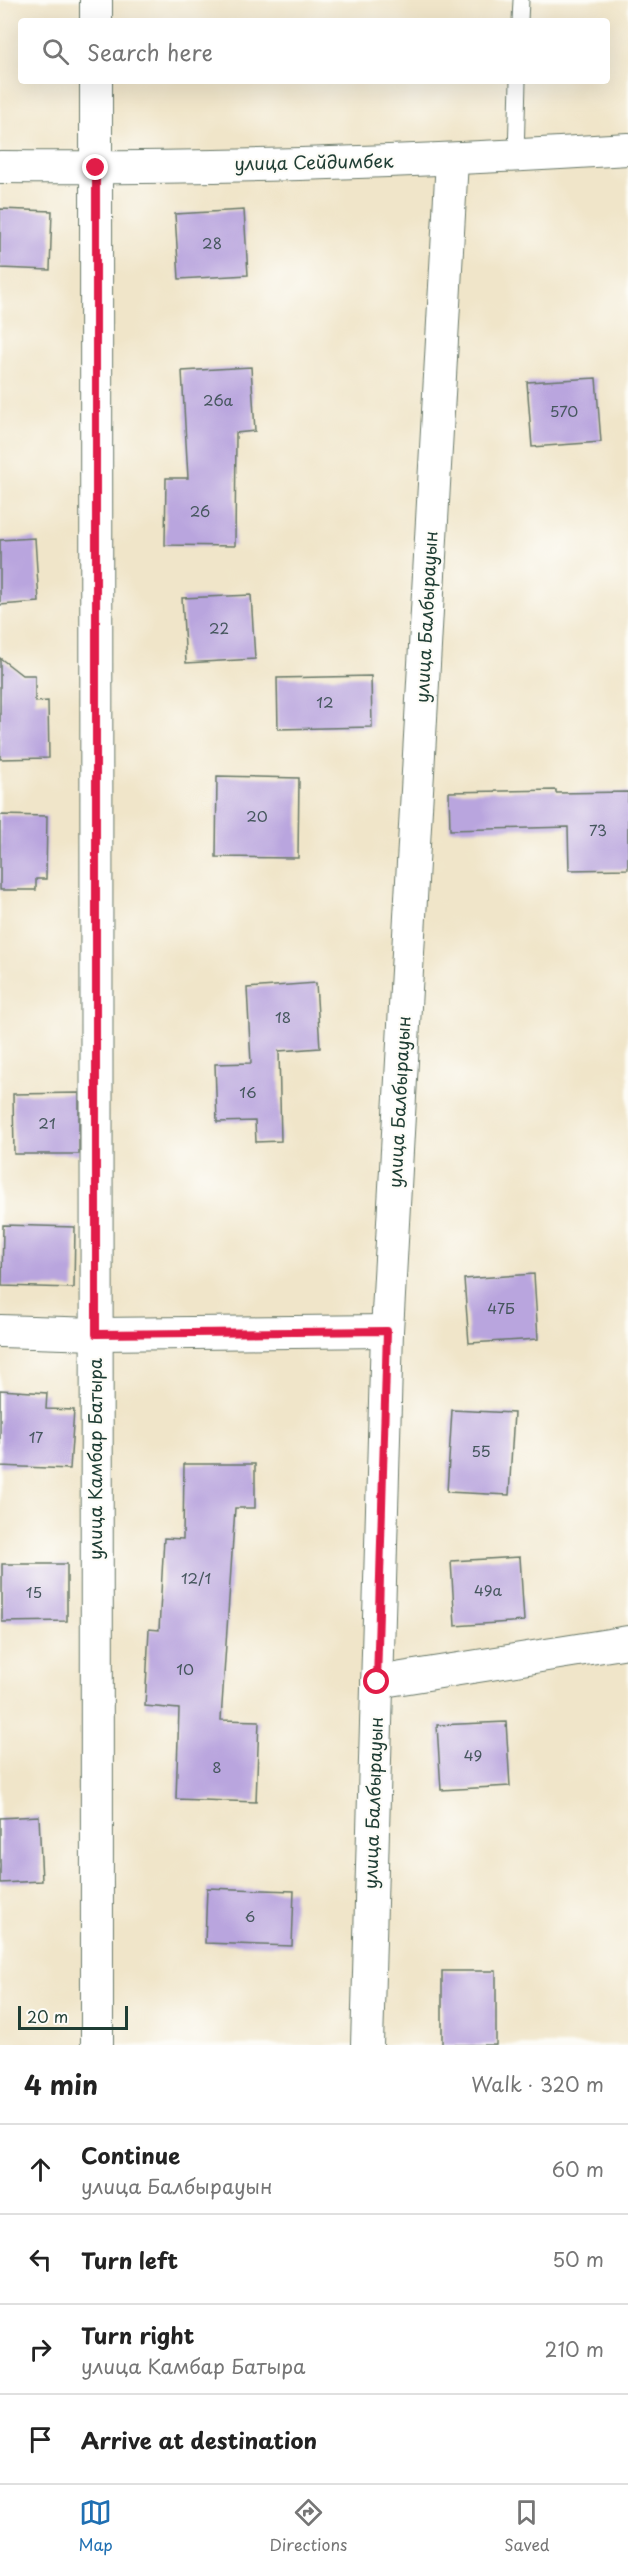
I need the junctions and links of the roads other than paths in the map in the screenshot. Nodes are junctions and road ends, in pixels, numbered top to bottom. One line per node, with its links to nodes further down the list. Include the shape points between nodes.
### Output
1 (96, 0): 3 (street)
2 (521, 0): 4 (lane)
3 (96, 18)
4 (520, 18)
5 (96, 84): 11 (street, улица Камбар Батыра)
6 (518, 84): 8 (lane)
7 (628, 149): 8 (street, улица Сейдимбек)
8 (516, 156): 9 (street, улица Сейдимбек)
9 (452, 160): 11 (street, улица Сейдимбек); 13 (street, улица Балбырауын)
10 (0, 167): 11 (street, улица Сейдимбек)
11 (96, 168): 14 (street, улица Камбар Батыра)
12 (0, 1331): 14 (street)
13 (387, 1331): 14 (street); 16 (street, улица Балбырауын)
14 (96, 1334): 17 (street, улица Камбар Батыра)
15 (628, 1642): 16 (street)
16 (377, 1682): 18 (street, улица Балбырауын)
17 (97, 2045)
18 (367, 2045)

